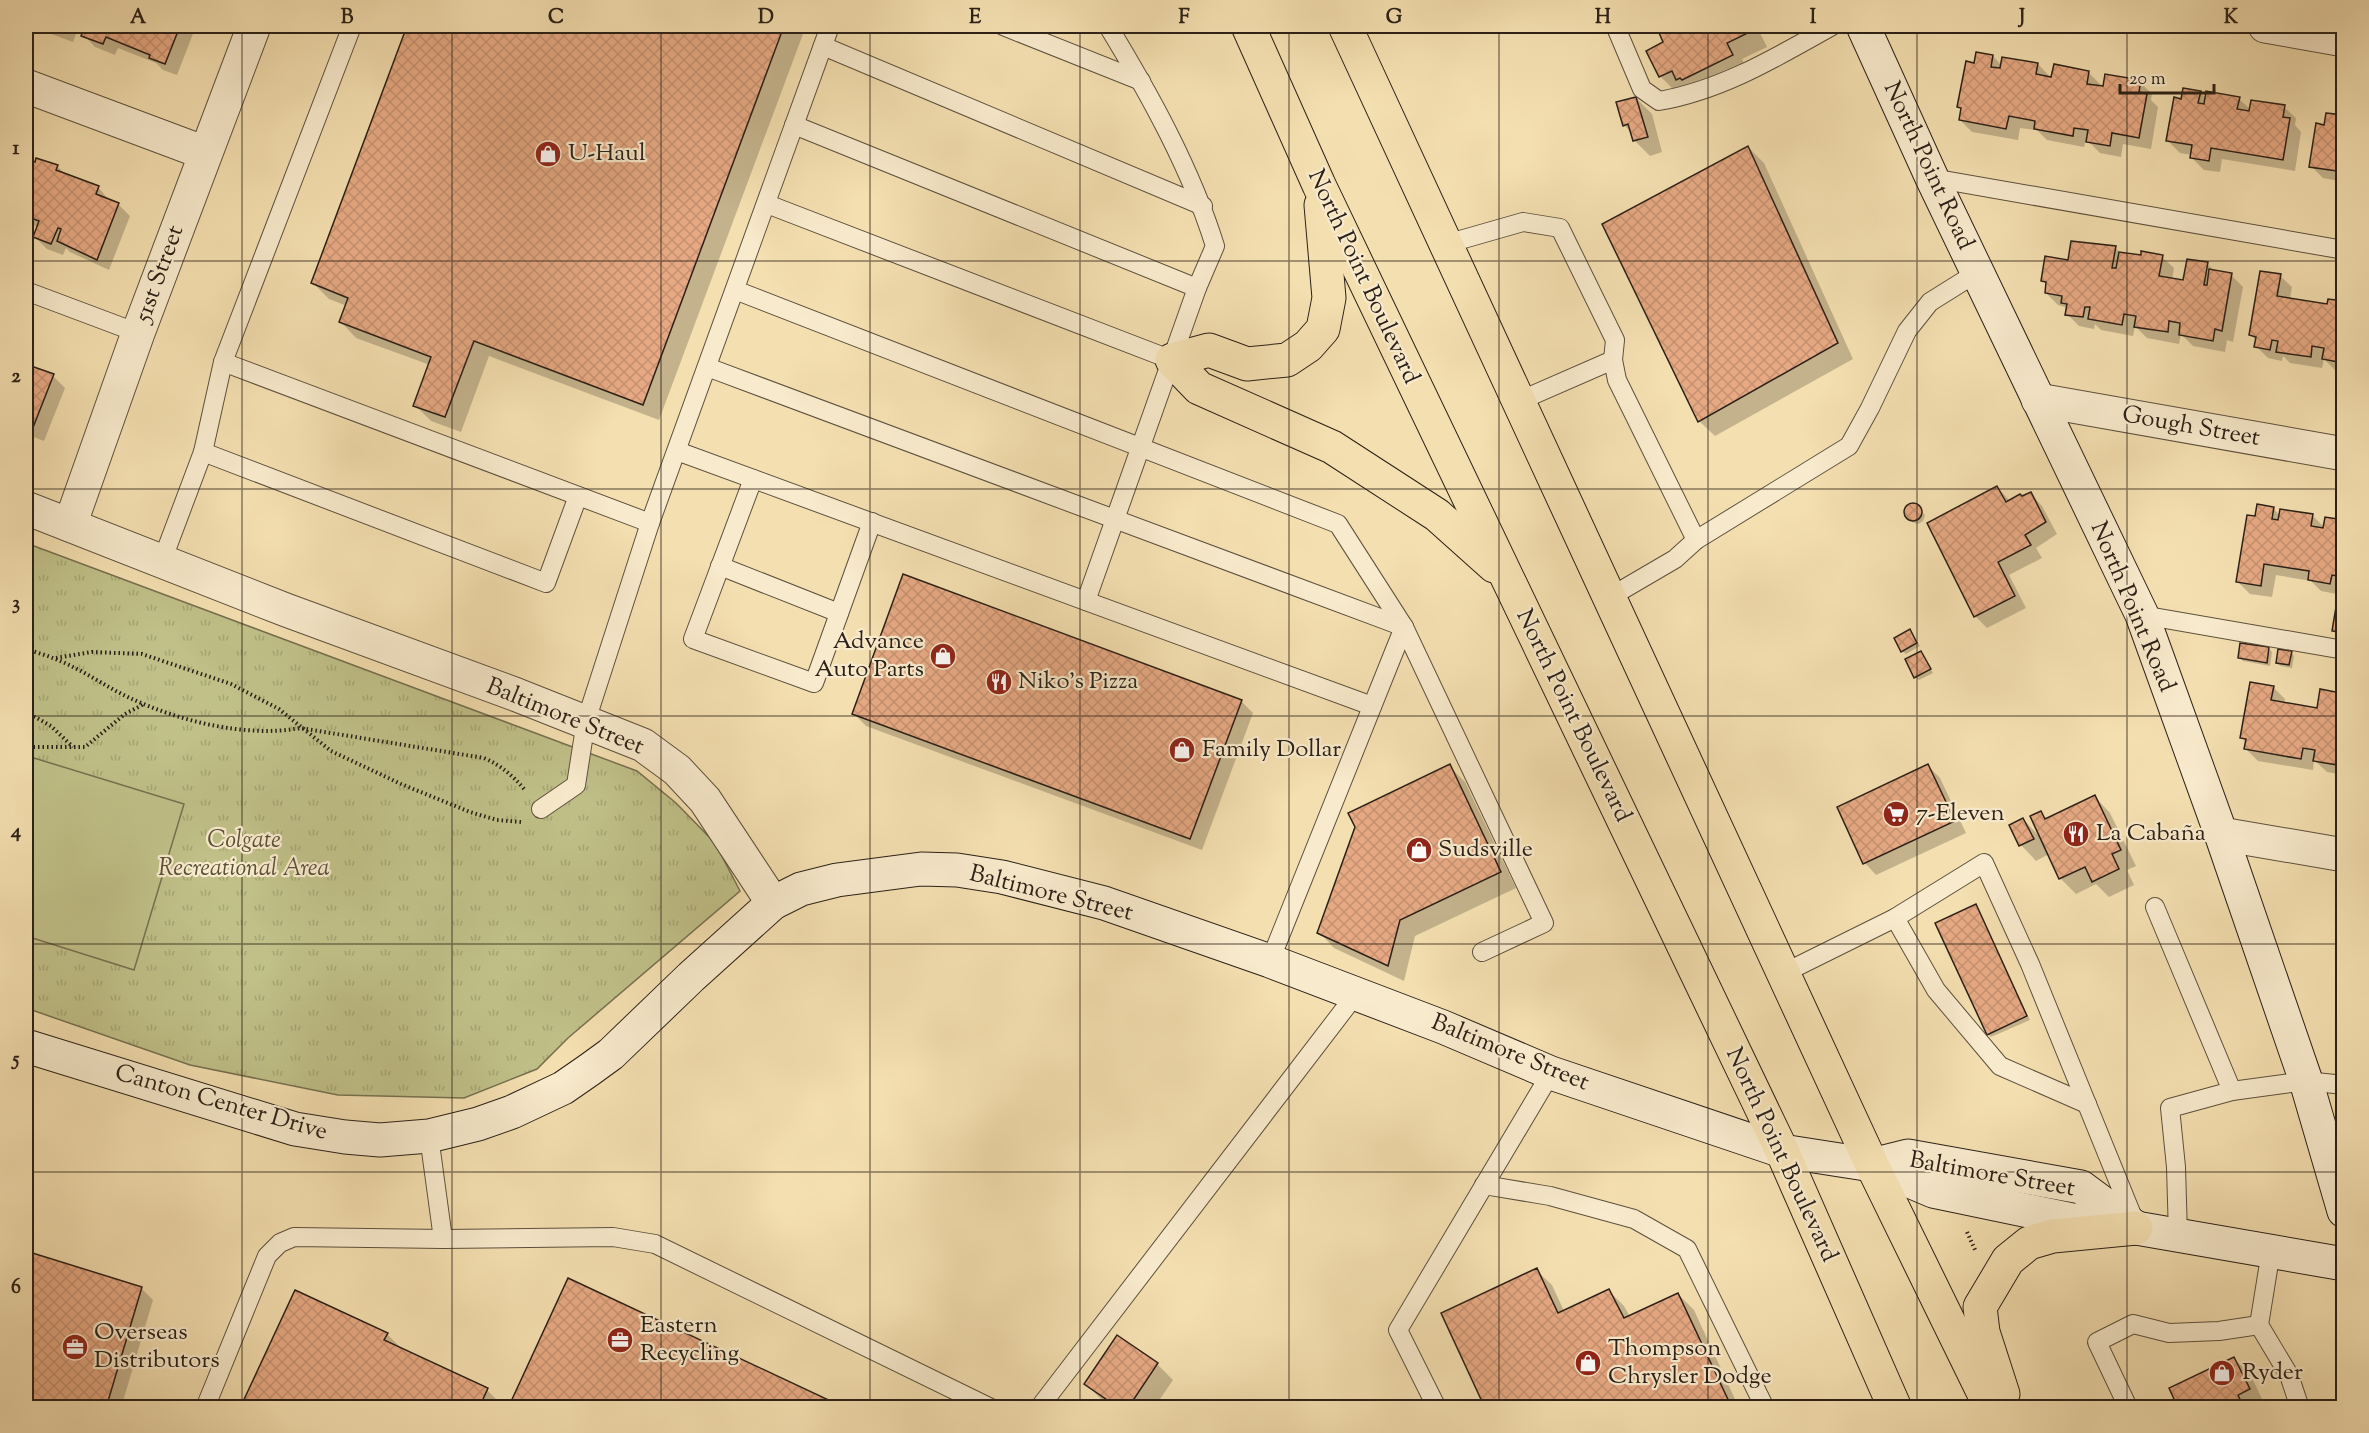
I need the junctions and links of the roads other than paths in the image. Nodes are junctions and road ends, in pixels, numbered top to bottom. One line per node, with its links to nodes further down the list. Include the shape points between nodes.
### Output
1 (254, 26): 17 (street, 51st Street)
2 (352, 26): 31 (lane)
3 (830, 26): 13 (lane)
4 (1003, 26): 14 (lane)
5 (1108, 26): 14 (lane)
6 (1248, 26): 19 (main road, North Point Boulevard)
7 (1345, 26): 22 (main road)
8 (1618, 26): 9 (lane, via 1642,89 1659,101 1687,96 1762,66)
9 (1832, 26)
10 (1863, 26): 18 (street, North Point Road)
11 (2265, 26): 12 (street)
12 (2343, 40)
13 (823, 46): 16 (lane); 21 (lane)
14 (1141, 81): 21 (lane)
15 (26, 86): 17 (street)
16 (794, 125): 20 (lane); 25 (lane)
17 (205, 153): 28 (street, 51st Street)
18 (1932, 178): 23 (lane); 24 (street, North Point Road)
19 (1319, 185): 29 (main road, via 1329,298 1323,329 1308,346 1287,360 1247,364 1209,350); 49 (main road, North Point Boulevard)
20 (767, 204): 26 (lane); 29 (lane)
21 (1203, 206): 25 (lane, via 1215,246)
22 (1446, 244): 30 (lane, via 1523,222 1560,228 1615,340); 34 (main road)
23 (2343, 250)
24 (1978, 272): 33 (street, North Point Road); 46 (lane, via 1930,302 1907,331 1849,446)
25 (1197, 288): 29 (lane)
26 (735, 290): 32 (lane); 35 (lane)
27 (26, 291): 28 (lane)
28 (138, 333): 45 (street, 51st Street)
29 (1172, 360): 35 (lane); 49 (main road, via 1199,388 1332,447 1437,515)
30 (1613, 360): 34 (lane); 46 (lane, via 1617,380)
31 (223, 362): 37 (lane); 40 (lane)
32 (707, 367): 36 (lane); 42 (lane)
33 (2038, 400): 38 (street, Gough Street); 53 (street, North Point Road)
34 (1519, 401): 50 (main road)
35 (1141, 448): 42 (lane); 54 (lane, via 1338,524)
36 (677, 451): 39 (lane); 44 (lane)
37 (203, 452): 40 (lane, via 546,583); 47 (lane)
38 (2343, 454)
39 (753, 478): 43 (lane); 48 (lane)
40 (578, 496): 44 (lane)
41 (26, 508): 45 (street, Baltimore Street)
42 (1116, 520): 51 (lane); 54 (lane)
43 (872, 522): 51 (lane); 52 (lane)
44 (650, 523): 57 (lane)
45 (70, 525): 47 (street, Baltimore Street)
46 (1696, 540): 50 (lane, via 1675,559)
47 (162, 561): 57 (street, Baltimore Street)
48 (720, 566): 52 (lane); 52 (lane, via 693,639 814,683)
49 (1506, 577): 75 (main road, North Point Boulevard)
50 (1610, 597): 66 (main road)
51 (1086, 601): 56 (lane)
52 (839, 613)
53 (2142, 615): 55 (lane); 59 (street, North Point Road)
54 (1404, 627): 56 (lane); 64 (lane, via 1544,923)
55 (2343, 650)
56 (1372, 706): 65 (lane)
57 (586, 721): 58 (lane, via 576,785); 61 (street, Baltimore Street, via 643,745 677,770 705,800)
58 (541, 809)
59 (2221, 834): 60 (street); 70 (street, North Point Road)
60 (2343, 855)
61 (773, 903): 65 (street, Baltimore Street, via 837,880 921,869 957,870 1002,877 1104,903); 74 (street, Canton Center Drive, via 590,1070 563,1088 512,1112)
62 (2156, 908): 72 (lane)
63 (1895, 918): 66 (lane); 73 (lane, via 1936,990 2000,1066); 73 (lane, via 1984,863)
64 (1482, 952)
65 (1270, 961): 67 (street, Baltimore Street)
66 (1784, 973): 76 (main road)
67 (1356, 994): 69 (street, Baltimore Street); 88 (lane)
68 (26, 1046): 74 (street, Canton Center Drive, via 295,1129 380,1140)
69 (1551, 1073): 75 (street, Baltimore Street); 77 (lane)
70 (2306, 1081): 71 (lane); 72 (lane); 78 (street, North Point Road)
71 (2343, 1085)
72 (2232, 1091): 80 (lane, via 2170,1108)
73 (2087, 1104): 79 (lane)
74 (429, 1136): 81 (lane)
75 (1782, 1151): 76 (street, Baltimore Street); 91 (main road, North Point Boulevard)
76 (1872, 1165): 79 (street, Baltimore Street, via 1933,1191 2077,1221); 92 (main road)
77 (1484, 1185): 89 (lane, via 1398,1330); 90 (lane, via 1550,1196 1634,1219 1688,1249)
78 (2343, 1211)
79 (2136, 1228): 80 (street, Baltimore Street); 93 (main road, via 2053,1236 2029,1243 2008,1260 1980,1307 1983,1332)
80 (2178, 1235): 82 (street, Baltimore Street)
81 (443, 1239): 86 (lane, via 294,1238 280,1243 267,1256); 87 (lane, via 613,1237 655,1244)
82 (2271, 1251): 83 (street, Baltimore Street); 84 (lane)
83 (2343, 1264)
84 (2259, 1326): 85 (lane, via 2169,1333 2133,1324 2097,1342); 94 (lane, via 2289,1375)
85 (2126, 1403)
86 (205, 1407)
87 (991, 1407)
88 (1039, 1407)
89 (1437, 1407)
90 (1766, 1407)
91 (1894, 1407)
92 (1991, 1407)
93 (2008, 1407)
94 (2300, 1407)

